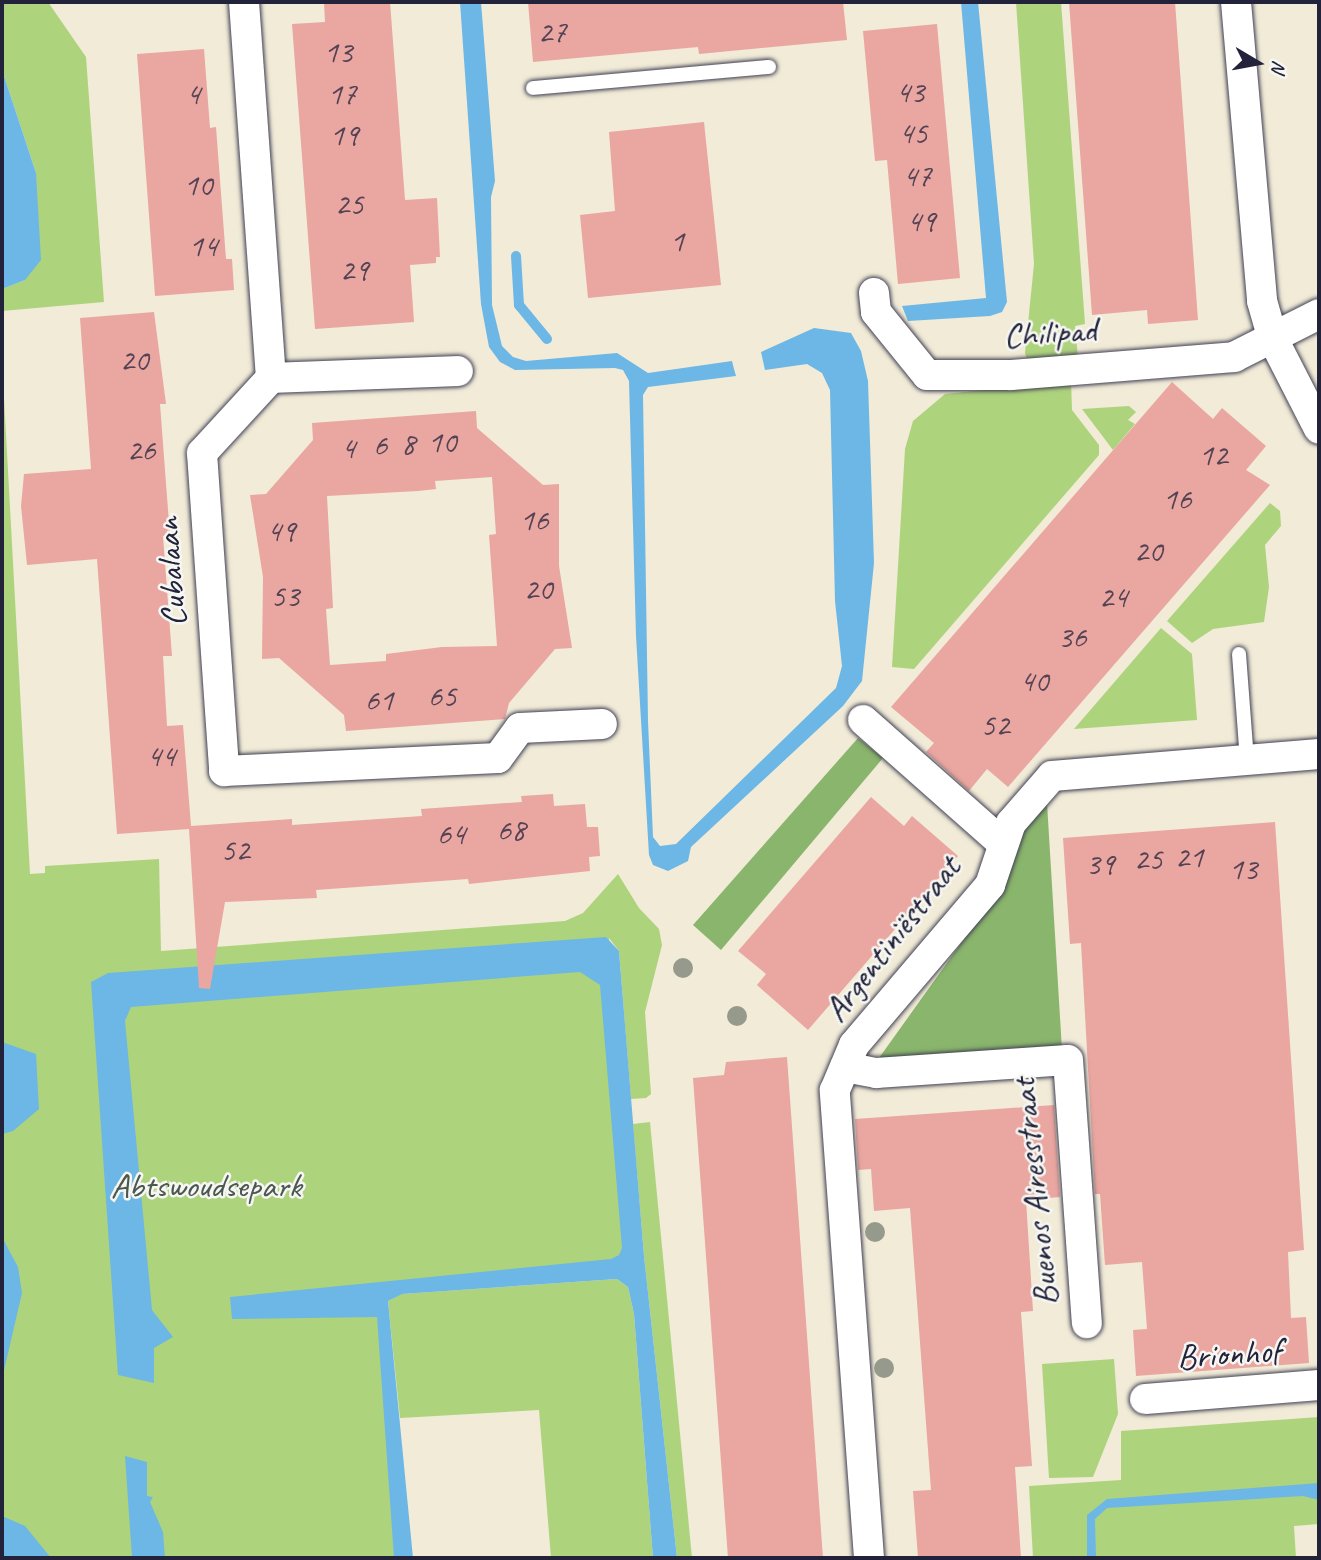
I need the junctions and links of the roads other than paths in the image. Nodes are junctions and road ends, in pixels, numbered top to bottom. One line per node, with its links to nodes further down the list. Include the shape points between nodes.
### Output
1 (244, 2): 9 (street)
2 (1236, 2): 7 (street, via 1262,301)
3 (769, 67): 4 (lane)
4 (533, 88)
5 (874, 293): 7 (street, Chilipad, via 876,312 927,375 1011,375 1234,357)
6 (1319, 314): 7 (street)
7 (1272, 337): 10 (street)
8 (458, 371): 9 (street)
9 (271, 378): 13 (street, Cubalaan, via 202,453 224,771 498,758 520,729)
10 (1319, 429)
11 (1239, 654): 15 (lane)
12 (863, 720): 16 (street)
13 (602, 723)
14 (1319, 754): 15 (street, Argentiniëstraat)
15 (1247, 761): 16 (street, Argentiniëstraat, via 1052,775 1011,824)
16 (1003, 844): 17 (street, Argentiniëstraat, via 990,885 854,1045)
17 (845, 1067): 18 (street, Buenos Airesstraat, via 876,1073 1068,1060); 21 (street, Argentiniëstraat, via 835,1090 838,1172)
18 (1087, 1323)
19 (1319, 1385): 20 (street, Brionhof)
20 (1145, 1399)
21 (869, 1558)

